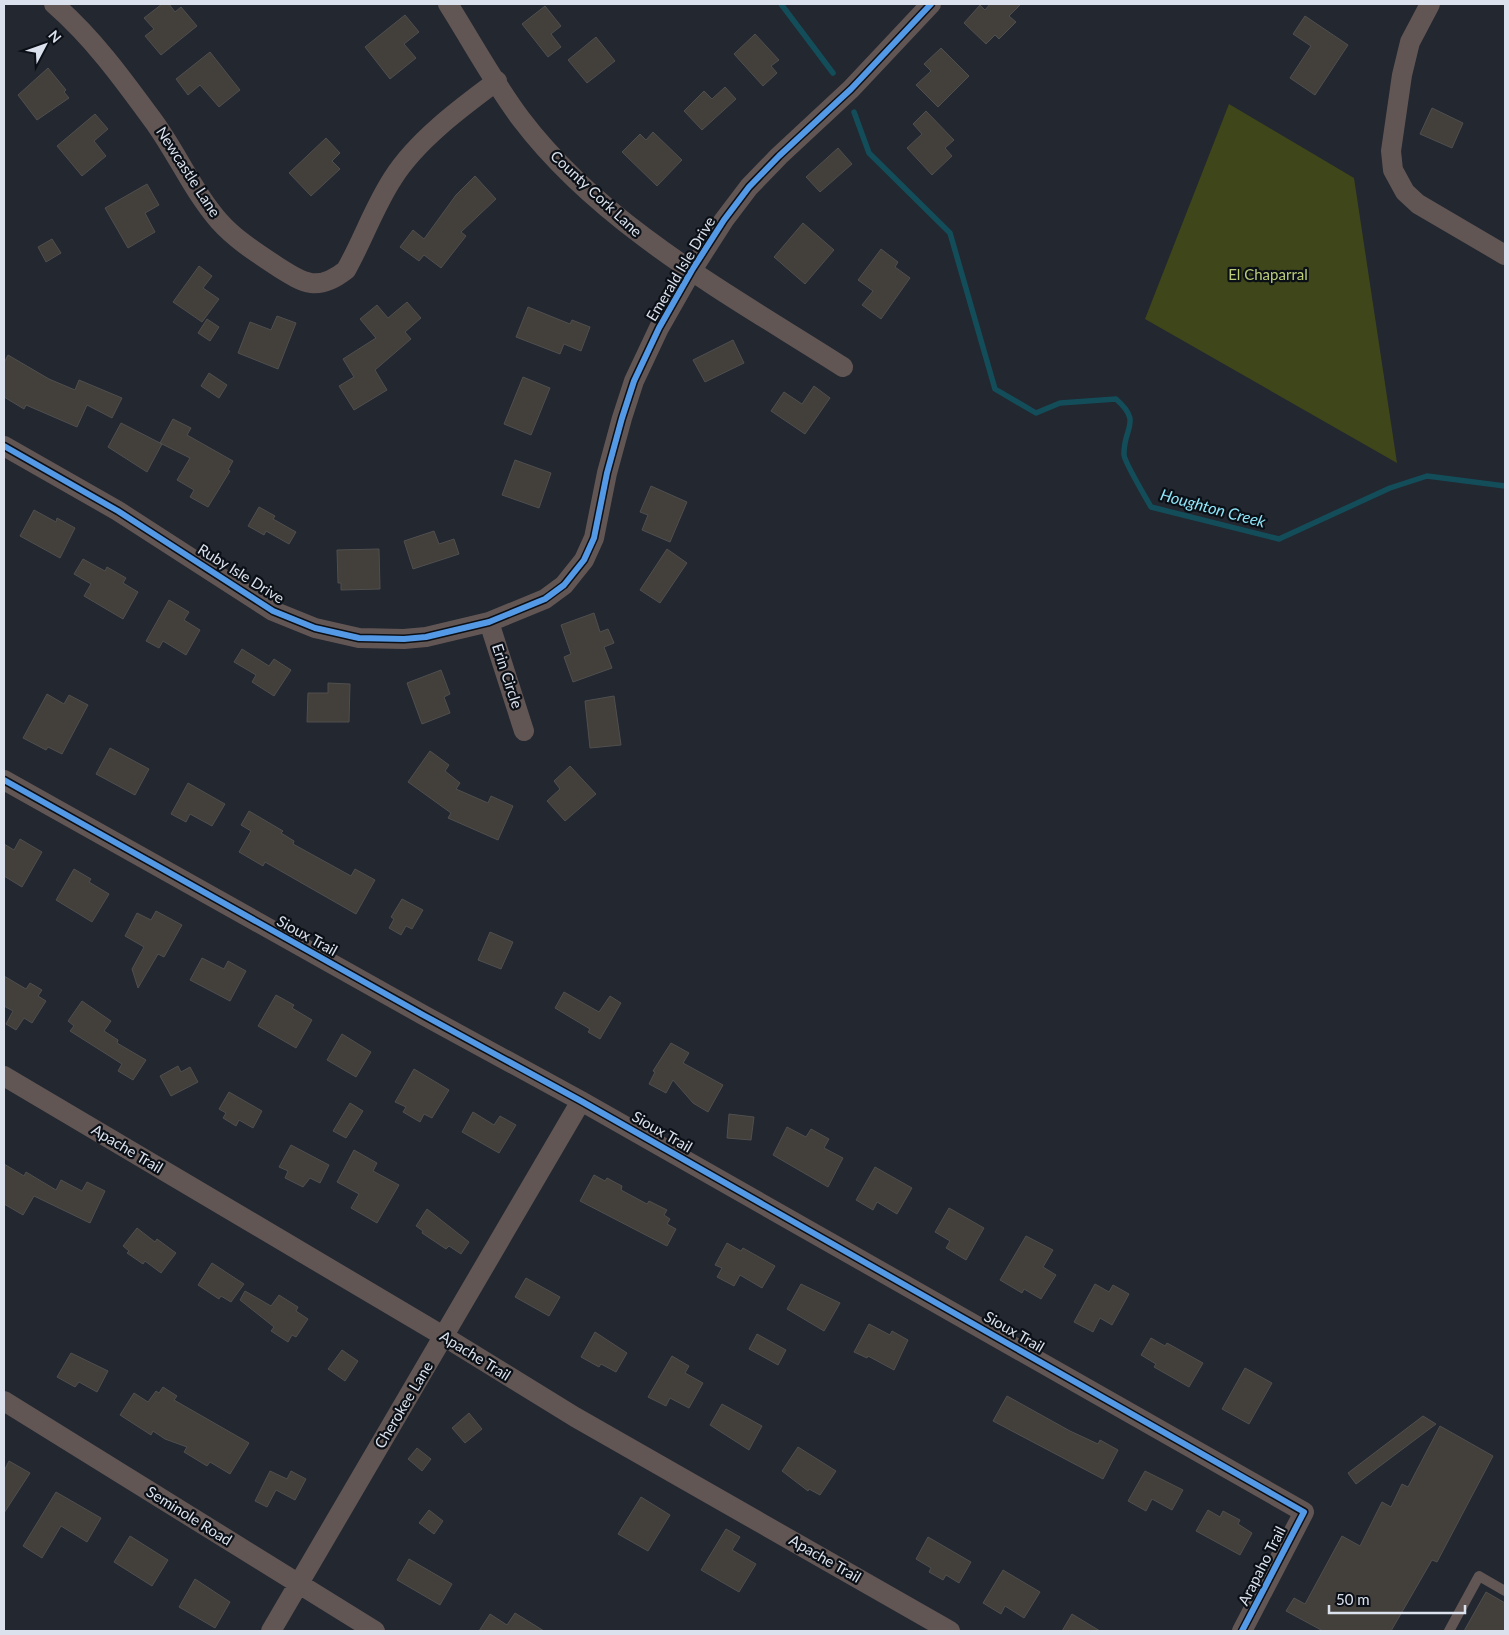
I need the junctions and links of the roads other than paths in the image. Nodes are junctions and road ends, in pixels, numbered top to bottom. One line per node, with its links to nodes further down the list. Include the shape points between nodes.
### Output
1 (54, 4): 5 (street, Newcastle Lane, via 110,62 163,134 218,220 248,248 302,282 321,284 346,270 393,177 438,128)
2 (448, 4): 5 (street, County Cork Lane)
3 (931, 4): 7 (street, Emerald Isle Drive, via 851,89 749,187)
4 (1430, 4): 6 (street, via 1410,42 1402,75 1391,151 1393,170 1405,192 1418,204)
5 (497, 82): 7 (street, County Cork Lane, via 522,119 566,168 614,214)
6 (1505, 254)
7 (692, 270): 8 (street, County Cork Lane); 10 (street, Emerald Isle Drive, via 659,328 634,382 607,474 594,538 584,560 564,585 545,599)
8 (844, 367)
9 (4, 446): 10 (street, Ruby Isle Drive, via 118,511 254,599 294,620 337,634 381,640 426,637)
10 (489, 622): 11 (street, Erin Circle)
11 (524, 730)
12 (4, 780): 14 (street, Sioux Trail)
13 (4, 1076): 15 (street, Apache Trail)
14 (582, 1101): 15 (street, Cherokee Lane); 17 (street, Sioux Trail)
15 (445, 1337): 18 (street, Cherokee Lane); 22 (street, Apache Trail, via 575,1417)
16 (4, 1402): 18 (street, Seminole Road)
17 (1304, 1512): 23 (street, Arapaho Trail)
18 (299, 1584): 20 (street, Cherokee Lane); 21 (street, Seminole Road)
19 (1505, 1591): 24 (lane, via 1480,1576)
20 (270, 1631)
21 (375, 1631)
22 (950, 1631)
23 (1242, 1631)
24 (1449, 1631)

